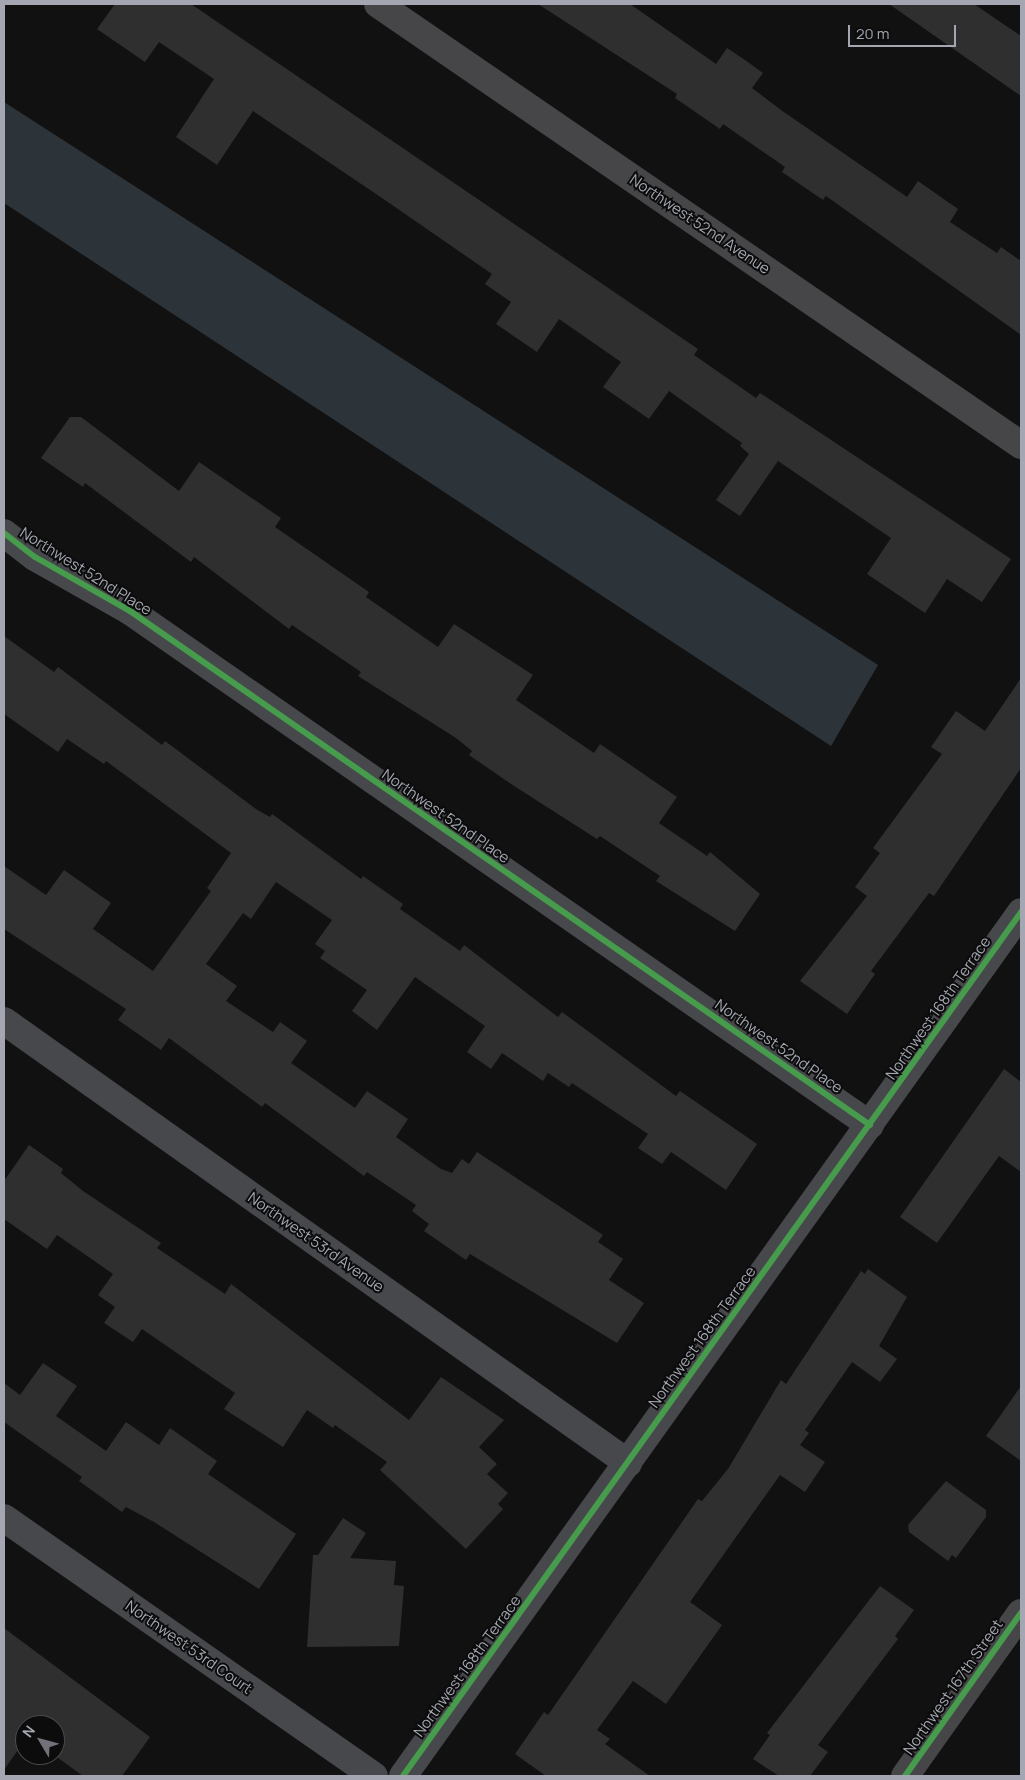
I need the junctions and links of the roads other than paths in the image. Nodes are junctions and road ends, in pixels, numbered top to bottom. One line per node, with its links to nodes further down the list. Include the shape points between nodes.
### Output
1 (378, 4): 2 (street, Northwest 52nd Avenue)
2 (1021, 445)
3 (4, 533): 6 (street, Northwest 52nd Place, via 36,557 130,611)
4 (1021, 912): 6 (street, Northwest 168th Terrace)
5 (4, 1021): 7 (street, Northwest 53rd Avenue)
6 (870, 1125): 7 (street, Northwest 168th Terrace)
7 (628, 1463): 11 (street, Northwest 168th Terrace)
8 (4, 1518): 10 (street, Northwest 53rd Court)
9 (1021, 1612): 12 (street, Northwest 167th Street)
10 (374, 1776)
11 (403, 1776)
12 (905, 1776)

